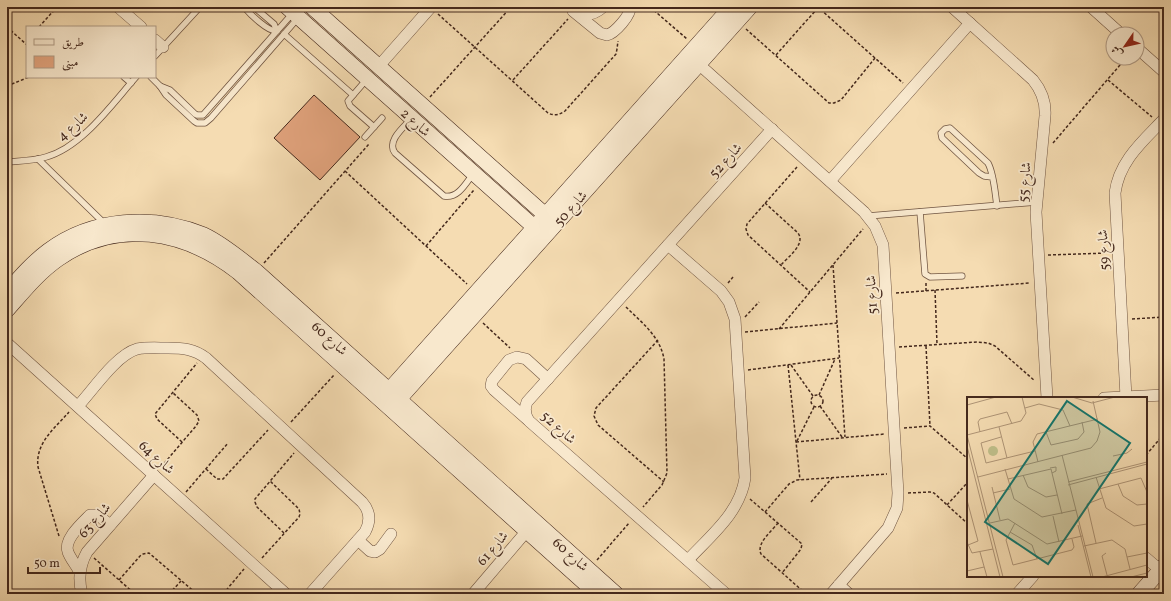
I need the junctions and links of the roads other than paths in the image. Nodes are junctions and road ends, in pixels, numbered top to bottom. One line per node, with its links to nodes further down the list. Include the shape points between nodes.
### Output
1 (118, 7): 16 (street)
2 (200, 7): 20 (lane)
3 (244, 7): 18 (lane, via 268,28)
4 (254, 7): 18 (lane, via 274,24)
5 (312, 7): 23 (street, شارع 2)
6 (431, 7): 23 (street)
7 (603, 7): 13 (street, via 589,14)
8 (630, 7): 13 (street, via 630,12 613,33 607,36 602,35)
9 (731, 7): 21 (street, شارع 50)
10 (750, 7): 21 (street, شارع 50, via 737,21)
11 (952, 7): 15 (street, شارع 55)
12 (1091, 7): 17 (street)
13 (572, 10)
14 (293, 12): 18 (lane); 19 (lane); 28 (street, شارع 2)
15 (970, 23): 44 (street); 45 (street, شارع 55, via 1033,80 1040,90 1046,109)
16 (140, 26)
17 (1112, 26)
18 (277, 30): 19 (lane); 32 (lane)
19 (284, 35): 31 (lane); 36 (lane, via 211,118)
20 (159, 44)
21 (694, 55): 38 (street, شارع 51); 49 (street, شارع 50)
22 (1145, 55): 24 (street)
23 (378, 67): 28 (street, via 366,62 361,70); 28 (street, via 385,77 382,82 377,84); 49 (street, شارع 2)
24 (1164, 72)
25 (125, 78): 29 (lane)
26 (135, 78): 29 (lane, شارع 4)
27 (152, 78): 30 (lane)
28 (367, 78): 31 (lane); 34 (street, شارع 2)
29 (131, 83): 40 (lane, شارع 4, via 74,143 57,153)
30 (160, 86): 32 (lane, via 170,90 195,114); 36 (lane, via 166,95 194,120)
31 (353, 95): 37 (lane, via 349,99 349,104)
32 (200, 115): 36 (lane)
33 (382, 118): 37 (lane)
34 (412, 118): 43 (street, شارع 2); 43 (lane, via 393,141 395,154 447,197 456,194)
35 (1162, 121): 60 (street, شارع 59, via 1129,156 1117,180 1115,193)
36 (201, 123)
37 (374, 126): 39 (lane)
38 (772, 130): 44 (street, شارع 51); 52 (street, شارع 52)
39 (365, 137)
40 (38, 159): 41 (lane, شارع 4); 50 (lane)
41 (7, 162)
42 (992, 176): 42 (lane, via 986,160 950,128 944,129 941,133 942,138 978,173); 46 (lane)
43 (478, 177): 51 (street, شارع 2)
44 (830, 181): 48 (street, شارع 51)
45 (1037, 202): 46 (lane); 58 (street, شارع 55)
46 (997, 206): 47 (lane)
47 (920, 212): 48 (lane); 53 (lane, via 925,274 930,277)
48 (870, 218): 74 (street, شارع 51, via 883,245 898,493 896,508 888,528)
49 (550, 220): 51 (street, شارع 50)
50 (106, 225): 54 (street, شارع 60, via 70,238 49,250 30,266); 61 (street, شارع 60, via 143,222 168,224 216,241 256,271)
51 (540, 232): 61 (street, شارع 50, via 474,315); 61 (street, شارع 50, via 476,292)
52 (668, 245): 57 (street, شارع 52); 70 (street, via 716,286 726,296 733,310 745,478 742,492 731,513)
53 (962, 276)
54 (7, 292)
55 (7, 310): 61 (street, شارع 60, via 48,267 79,247 117,235 164,236 187,242 229,265 343,366)
56 (7, 342): 62 (street, شارع 64)
57 (548, 379): 63 (street, شارع 52, via 526,405 526,415); 63 (street, via 526,359 520,357 509,360 492,381 491,386 494,390)
58 (1046, 394)
59 (1164, 395): 60 (street)
60 (1126, 397)
61 (389, 400): 66 (street, شارع 60)
62 (77, 405): 64 (street, شارع 64); 68 (street, via 118,361 130,352 144,348 182,348 195,351 204,356 366,506 369,522)
63 (530, 421): 70 (street, شارع 52)
64 (154, 475): 65 (street, شارع 63); 77 (street, شارع 64)
65 (110, 525): 72 (street, شارع 63, via 87,552); 72 (street, via 98,515 90,515 69,539 68,552)
66 (531, 526): 75 (street, شارع 61); 79 (street, شارع 60); 80 (street, شارع 60, via 589,569)
67 (391, 534): 68 (street, via 375,552 370,551)
68 (358, 540): 78 (street)
69 (1147, 559): 71 (street)
70 (688, 560): 81 (street, شارع 52)
71 (1162, 568): 85 (street)
72 (79, 571): 76 (street, شارع 63)
73 (1032, 577): 84 (street)
74 (839, 585): 82 (street, شارع 51); 83 (street)
75 (478, 592)
76 (82, 594)
77 (286, 594)
78 (310, 594)
79 (597, 594)
80 (616, 594)
81 (726, 594)
82 (831, 594)
83 (849, 594)
84 (1018, 594)
85 (1139, 594)

